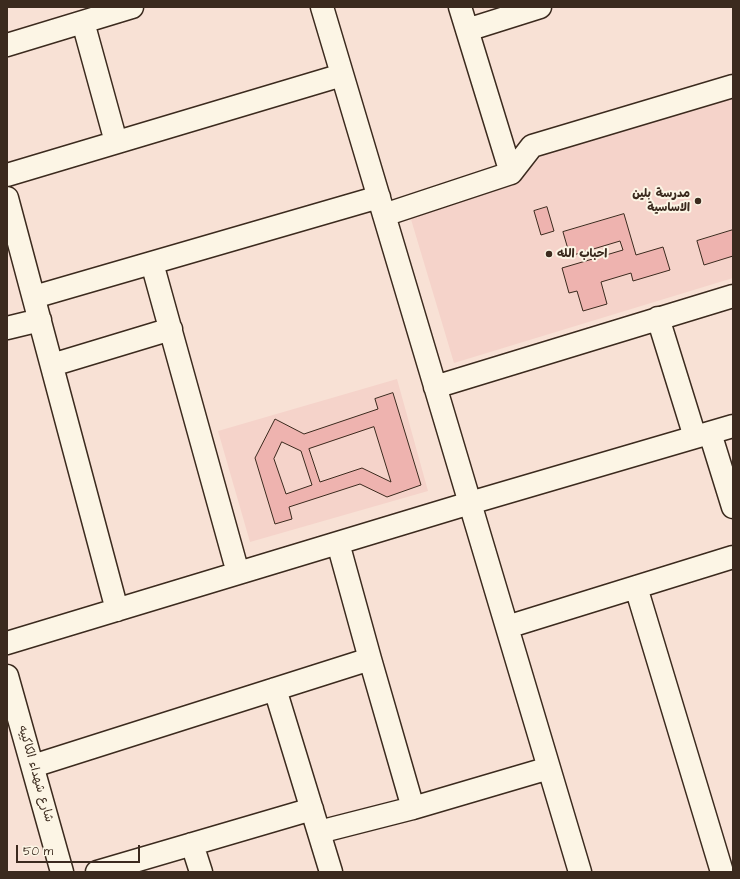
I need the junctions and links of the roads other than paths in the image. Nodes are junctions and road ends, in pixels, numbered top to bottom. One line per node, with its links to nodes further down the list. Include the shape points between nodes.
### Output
1 (132, 7): 5 (street)
2 (322, 7): 8 (street)
3 (460, 7): 6 (street)
4 (540, 7): 6 (street)
5 (83, 22): 7 (street); 10 (street)
6 (467, 30): 11 (street)
7 (7, 46)
8 (342, 75): 10 (street); 14 (street)
9 (733, 86): 11 (street, via 532,146)
10 (116, 142): 12 (street)
11 (511, 173): 14 (street)
12 (7, 175)
13 (7, 198): 17 (street)
14 (381, 206): 15 (street); 23 (street)
15 (152, 263): 17 (street); 21 (street)
16 (733, 296): 18 (street)
17 (34, 297): 19 (street)
18 (658, 318): 23 (street); 25 (street)
19 (40, 320): 20 (street); 22 (street)
20 (7, 328)
21 (171, 329): 22 (street); 30 (street)
22 (52, 365): 32 (street)
23 (435, 387): 26 (street)
24 (733, 426): 25 (street)
25 (702, 435): 26 (street); 27 (street)
26 (470, 503): 28 (street); 33 (street)
27 (733, 507)
28 (338, 543): 30 (street); 35 (street)
29 (733, 557): 31 (street)
30 (238, 573): 32 (street)
31 (636, 587): 33 (street); 49 (street)
32 (117, 610): 34 (street)
33 (507, 627): 39 (street)
34 (7, 643)
35 (370, 660): 37 (street); 40 (street)
36 (7, 676): 38 (street, شارع شهداء الكاكييه)
37 (275, 689): 38 (street); 41 (street)
38 (33, 766): 44 (street, شارع شهداء الكاكييه)
39 (549, 768): 40 (street); 48 (street)
40 (413, 808): 42 (street)
41 (312, 809): 42 (street); 43 (street)
42 (319, 832): 47 (street)
43 (192, 844): 45 (street); 46 (street)
44 (62, 872)
45 (97, 872)
46 (201, 872)
47 (331, 872)
48 (580, 872)
49 (722, 872)

